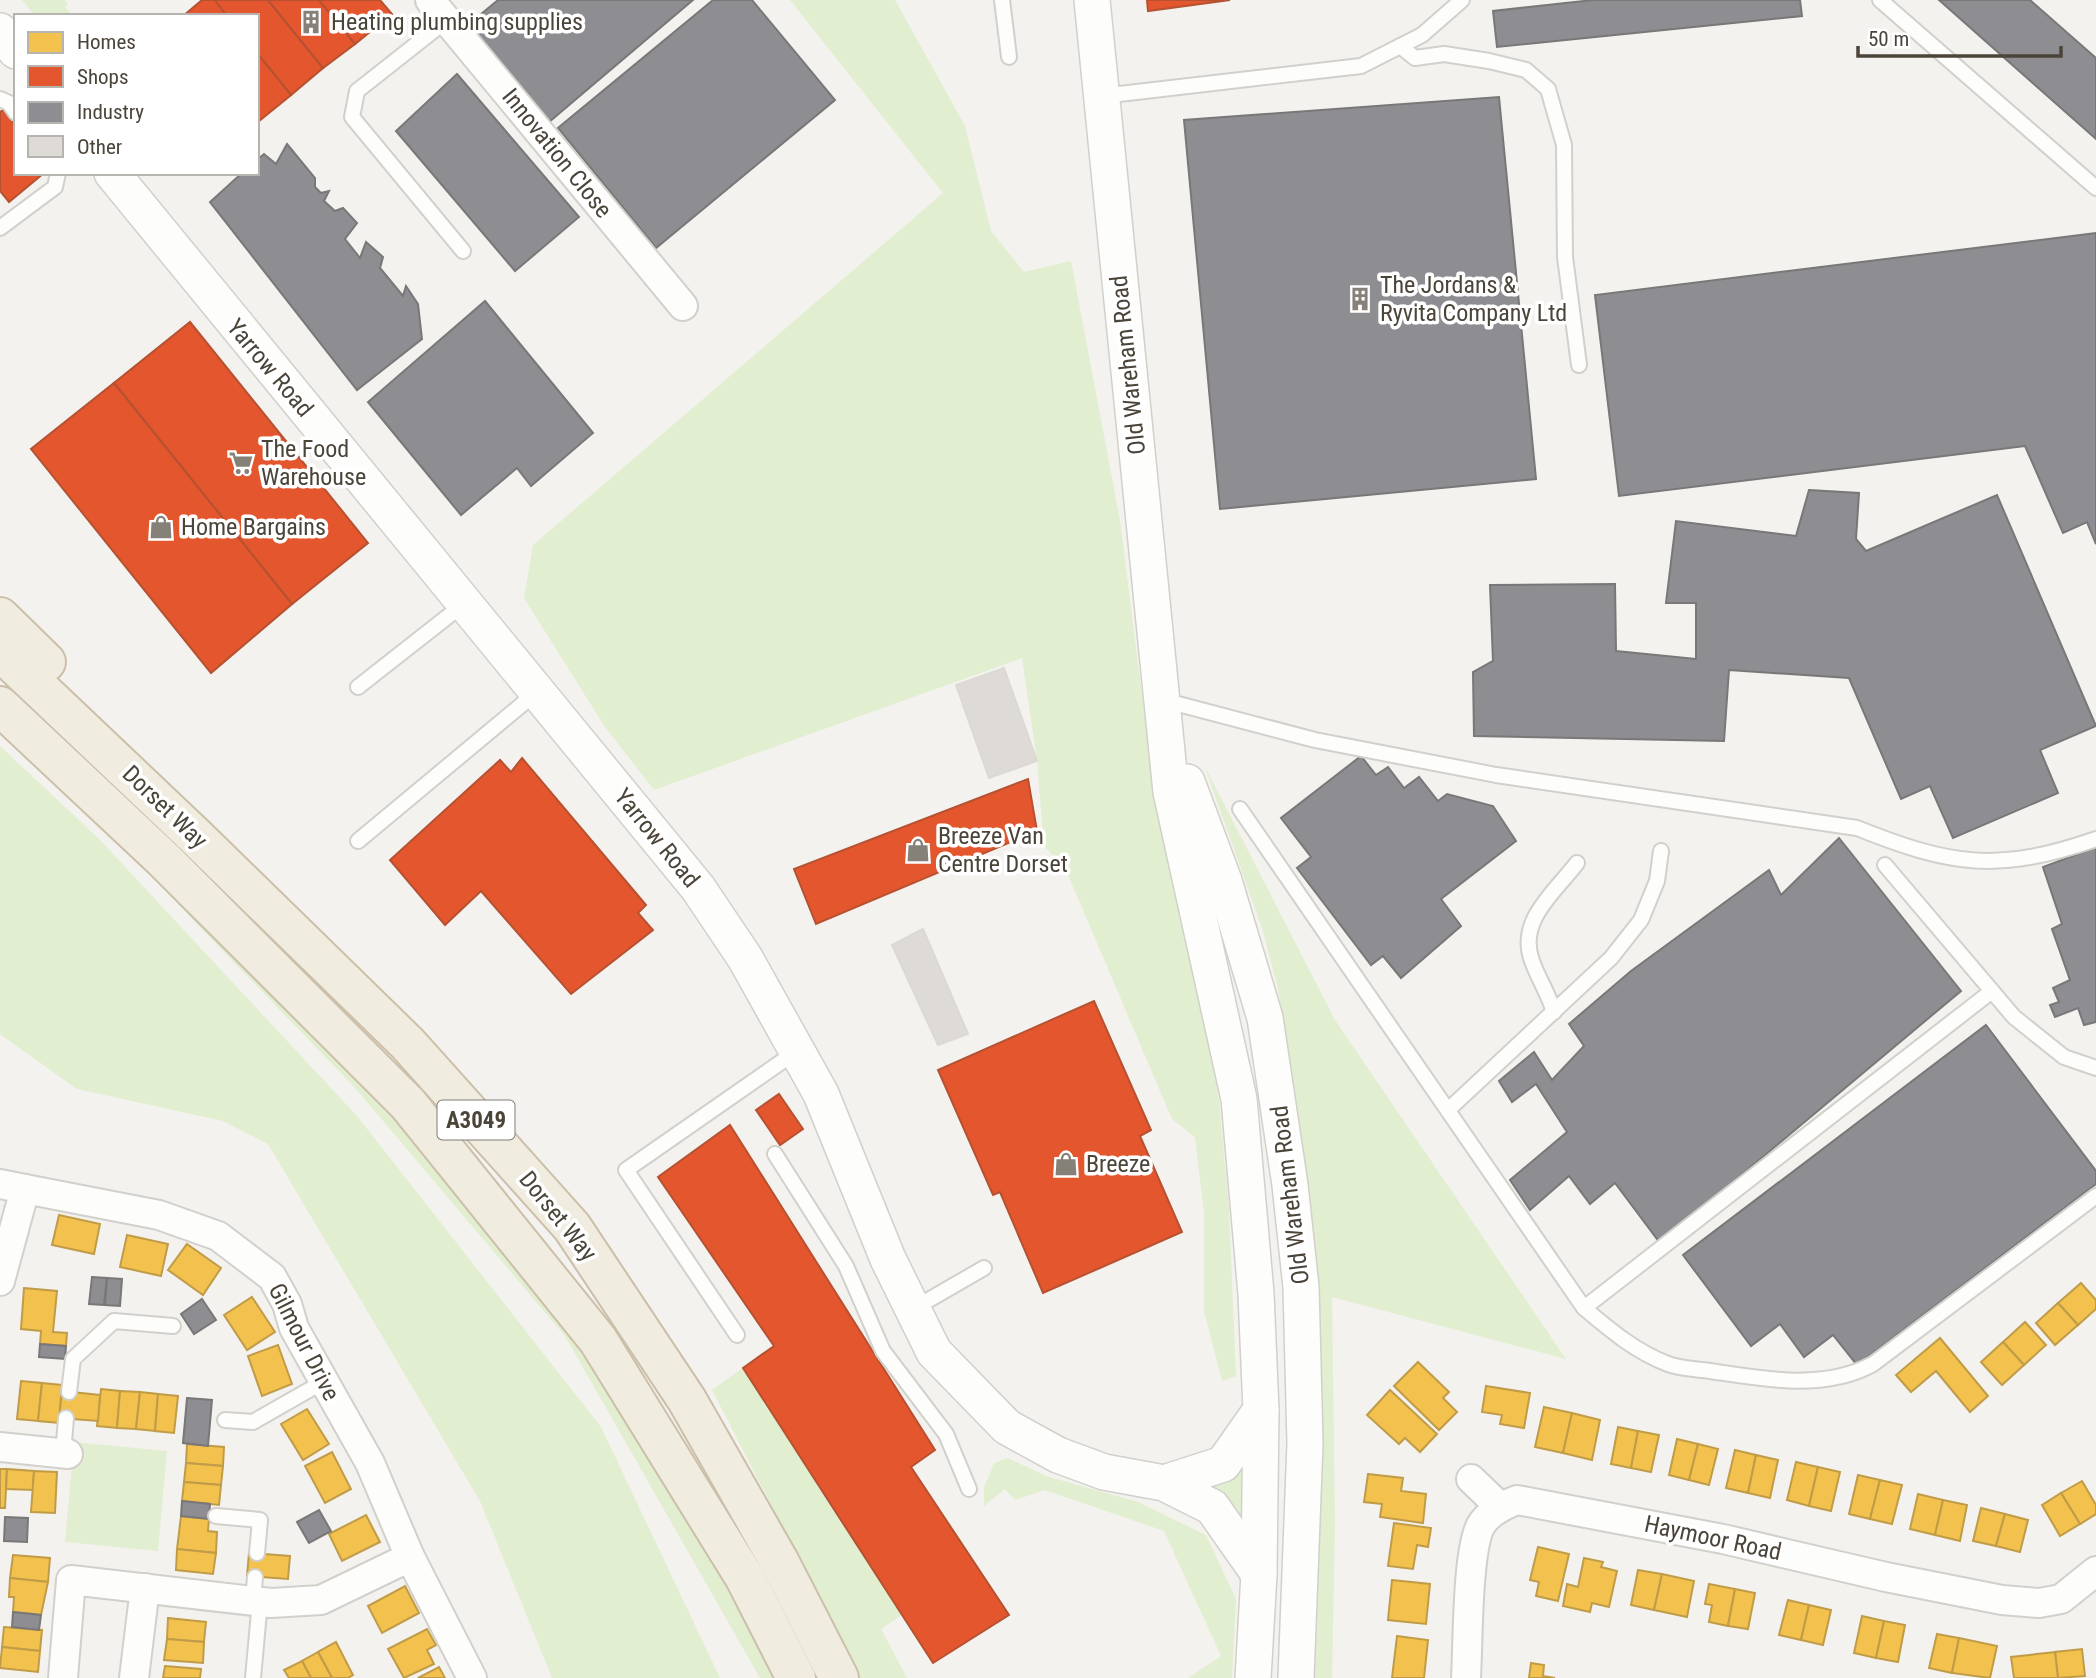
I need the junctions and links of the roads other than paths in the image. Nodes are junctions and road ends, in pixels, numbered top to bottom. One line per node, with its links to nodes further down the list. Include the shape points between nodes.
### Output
1 (1002, 0): 9 (lane)
2 (1092, 0): 10 (street, Old Wareham Road)
3 (1462, 0): 7 (lane, via 1422,35)
4 (1880, 0): 15 (lane)
5 (439, 10): 17 (lane, via 357,91 352,117); 18 (street, Innovation Close)
6 (0, 31): 8 (street)
7 (1400, 46): 10 (lane, via 1361,66); 19 (lane, via 1415,58 1444,54 1526,70 1548,89 1564,145 1565,257)
8 (14, 48)
9 (1009, 57)
10 (1100, 96): 26 (street, Old Wareham Road)
11 (0, 99): 12 (lane)
12 (14, 110)
13 (58, 175): 16 (lane, via 55,187)
14 (114, 175): 20 (street, Yarrow Road)
15 (2096, 188)
16 (0, 228)
17 (463, 251)
18 (683, 306)
19 (1579, 365)
20 (466, 602): 23 (lane); 24 (street, Yarrow Road)
21 (0, 617): 37 (highway, via 330,942 408,1025)
22 (0, 651): 37 (highway, Dorset Way / A3049, via 196,837)
23 (358, 687)
24 (538, 691): 29 (lane); 35 (street, Yarrow Road, via 698,888 745,958)
25 (0, 706): 70 (highway, Dorset Way / A3049, via 163,859 408,1104 598,1340 745,1578)
26 (1164, 715): 28 (lane, via 1496,775 1857,828 1949,858 2026,860); 50 (street, Old Wareham Road, via 1171,792 1239,1099); 73 (street, Old Wareham Road, via 1246,953 1265,1018 1279,1106 1301,1287 1306,1443)
27 (1240, 808): 38 (lane)
28 (2096, 839)
29 (358, 841)
30 (1661, 851): 34 (lane, via 1657,881 1641,920 1611,958)
31 (1577, 863): 34 (lane, via 1531,920 1526,940)
32 (1885, 865): 33 (lane)
33 (1992, 991): 36 (lane, via 2014,1017 2064,1057); 44 (lane)
34 (1554, 1012): 38 (lane)
35 (797, 1051): 45 (street, Yarrow Road, via 821,1094); 47 (lane, via 626,1170)
36 (2096, 1069)
37 (438, 1078): 71 (highway, Dorset Way / A3049, via 572,1227 687,1400)
38 (1448, 1110): 44 (lane)
39 (775, 1154): 57 (lane, via 846,1266 883,1351 946,1434)
40 (12, 1187): 43 (street, Gilmour Drive); 48 (street, Gilmour Drive, via 159,1215 218,1236 272,1277)
41 (2096, 1196): 44 (lane, via 1853,1375 1799,1380 1669,1365 1627,1343)
42 (984, 1268): 45 (lane)
43 (0, 1281)
44 (1584, 1308)
45 (913, 1309): 56 (street, Yarrow Road, via 934,1352 1007,1427 1058,1455 1104,1472)
46 (173, 1326): 49 (lane, via 114,1321 73,1359)
47 (737, 1335)
48 (323, 1382): 52 (lane, via 253,1422); 61 (street, Gilmour Drive, via 370,1463)
49 (69, 1392)
50 (1261, 1410): 56 (street, Yarrow Road, via 1223,1464); 63 (street, Old Wareham Road)
51 (66, 1418): 54 (lane)
52 (225, 1420)
53 (0, 1447): 54 (street)
54 (65, 1454)
55 (1471, 1479): 58 (street)
56 (1164, 1483): 63 (street, Yarrow Road, via 1212,1507)
57 (969, 1489)
58 (1500, 1507): 62 (street, Haymoor Road, via 1517,1500 1568,1508 2002,1600 2039,1603 2061,1599); 74 (street, via 1482,1524 1472,1548)
59 (216, 1516): 60 (lane, via 260,1520)
60 (257, 1553)
61 (410, 1556): 65 (street, via 321,1600); 69 (street, Gilmour Drive)
62 (2096, 1571)
63 (1259, 1574): 72 (street, Old Wareham Road)
64 (145, 1588): 65 (street); 66 (street, via 71,1580); 67 (street)
65 (256, 1593): 68 (lane)
66 (63, 1678)
67 (134, 1678)
68 (253, 1678)
69 (472, 1678)
70 (796, 1678)
71 (839, 1678)
72 (1253, 1678)
73 (1296, 1678)
74 (1466, 1678)

